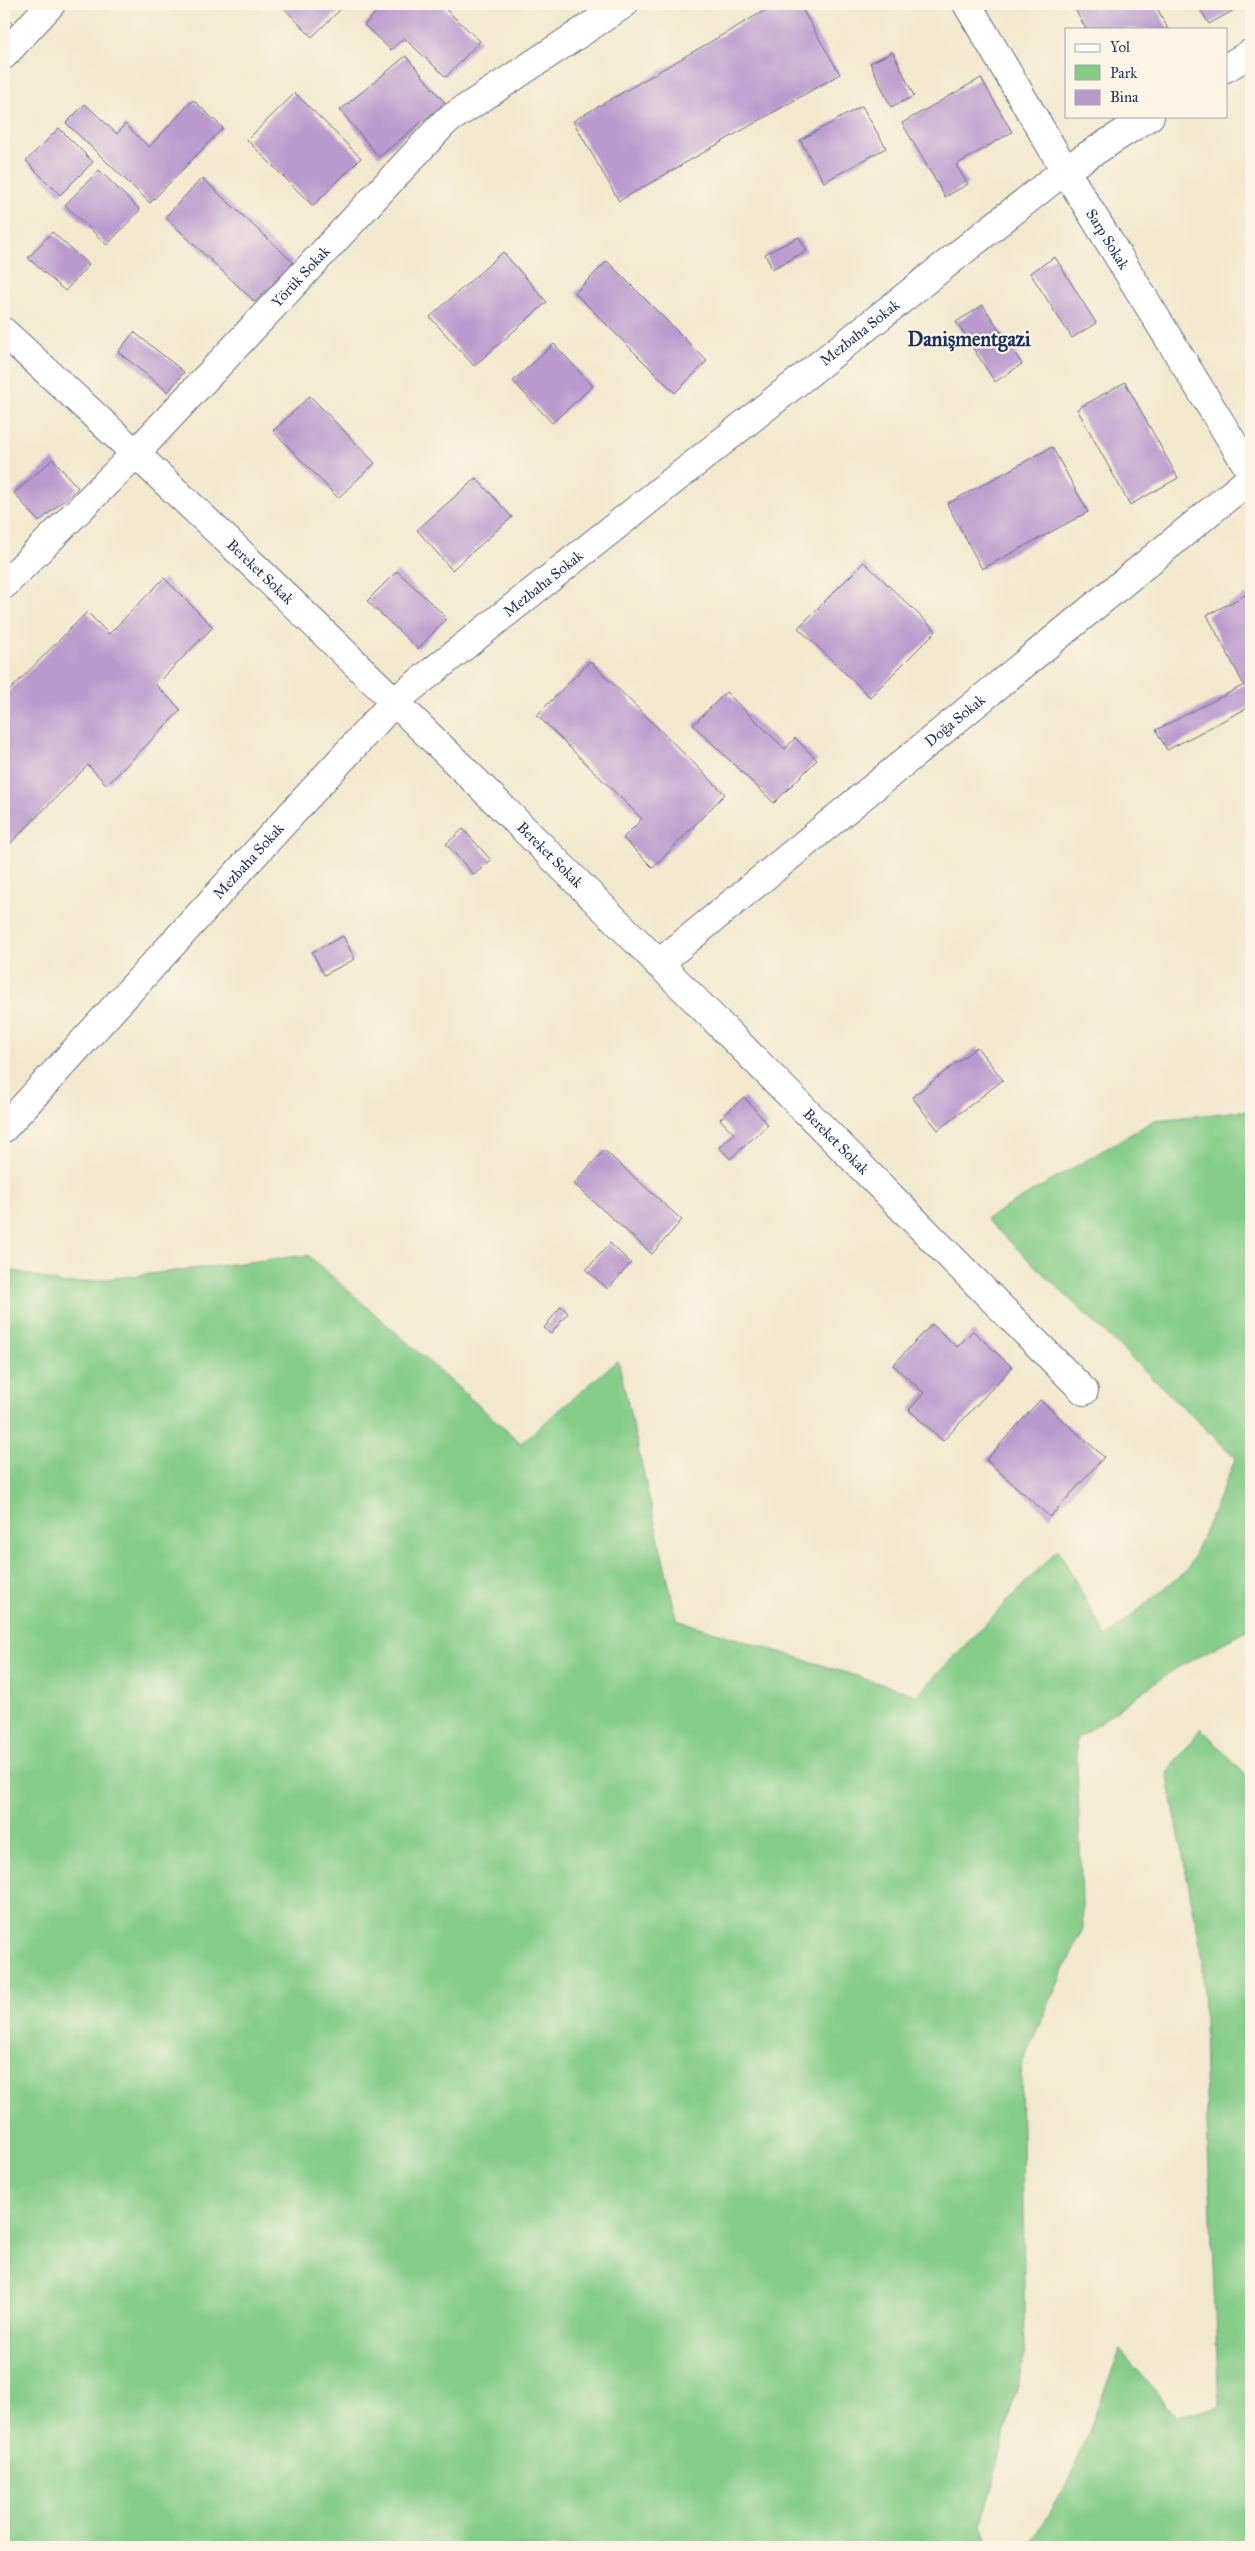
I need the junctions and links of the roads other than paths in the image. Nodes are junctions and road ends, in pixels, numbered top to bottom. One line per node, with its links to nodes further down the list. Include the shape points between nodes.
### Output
1 (52, 4): 5 (street)
2 (624, 4): 10 (street, Yörük Sokak, via 445,122)
3 (967, 4): 8 (street, Sarp Sokak)
4 (1251, 53): 6 (street)
5 (4, 55)
6 (1228, 67)
7 (1147, 118): 8 (street, Mezbaha Sokak)
8 (1065, 170): 11 (street, Sarp Sokak); 14 (street, Mezbaha Sokak)
9 (4, 332): 10 (street, Bereket Sokak)
10 (136, 453): 13 (street, Yörük Sokak); 14 (street, Bereket Sokak)
11 (1251, 472)
12 (1251, 478): 15 (street, Doğa Sokak)
13 (4, 585)
14 (395, 701): 15 (street, Bereket Sokak); 16 (street, Mezbaha Sokak)
15 (658, 964): 17 (street, Bereket Sokak)
16 (4, 1128)
17 (1084, 1390)

